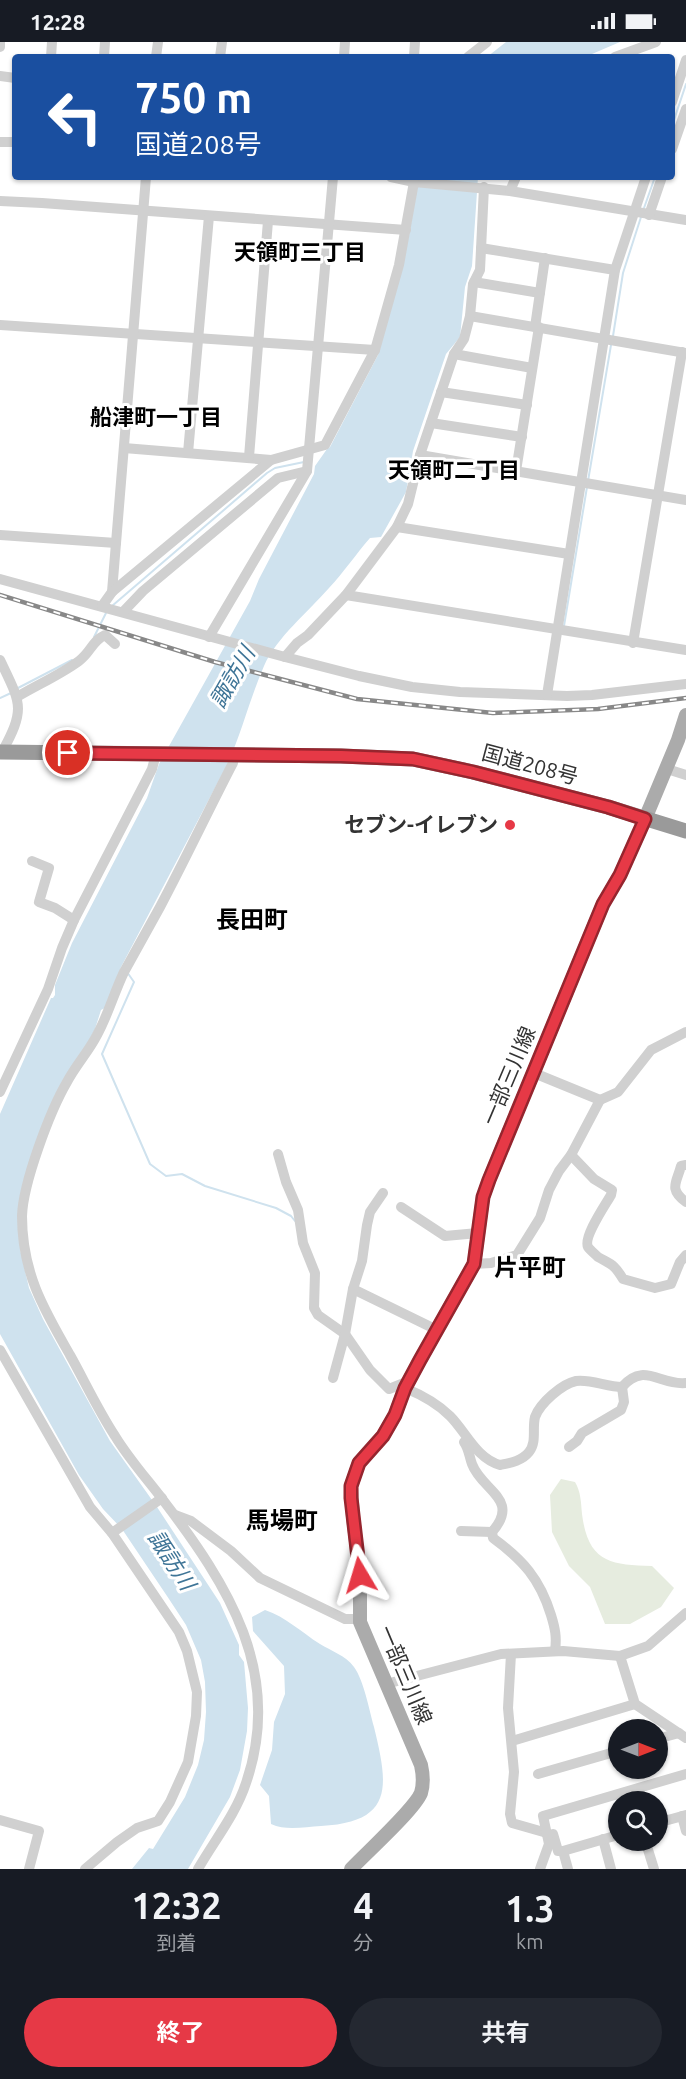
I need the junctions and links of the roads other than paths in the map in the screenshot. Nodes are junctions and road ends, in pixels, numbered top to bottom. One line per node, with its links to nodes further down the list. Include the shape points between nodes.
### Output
1 (0, 42): 6 (street)
2 (340, 42): 3 (street)
3 (345, 42)
4 (656, 42): 8 (street)
5 (483, 44): 7 (street)
6 (0, 47)
7 (471, 54)
8 (623, 54)
9 (686, 60): 10 (street)
10 (678, 88)
11 (686, 109): 12 (street)
12 (675, 140)
13 (146, 180): 23 (street)
14 (333, 180): 29 (street)
15 (407, 180): 19 (street)
16 (515, 180): 21 (street)
17 (645, 180): 24 (street)
18 (661, 180): 25 (street)
19 (415, 182): 20 (street); 30 (street)
20 (482, 187): 21 (street); 31 (street)
21 (510, 191): 24 (street)
22 (0, 201): 23 (street)
23 (144, 212): 26 (street); 39 (street)
24 (635, 212): 25 (street); 33 (street)
25 (649, 214): 27 (street)
26 (208, 216): 28 (street); 41 (street)
27 (686, 220)
28 (268, 221): 29 (street); 42 (street)
29 (330, 225): 30 (street); 43 (street)
30 (406, 230): 44 (street)
31 (482, 248): 32 (street); 34 (street, via 480,270)
32 (545, 258): 33 (street); 35 (street)
33 (615, 270): 40 (street)
34 (474, 282): 35 (street); 36 (street)
35 (540, 293): 38 (street)
36 (470, 316): 38 (street); 46 (street, via 465,339)
37 (0, 325): 39 (street)
38 (537, 327): 40 (street); 47 (street)
39 (135, 334): 41 (street); 52 (street)
40 (605, 338): 45 (street); 60 (street)
41 (198, 339): 42 (street); 54 (street)
42 (259, 343): 43 (street); 56 (street)
43 (318, 346): 44 (street); 53 (street)
44 (375, 350): 53 (street, via 325,445)
45 (684, 352): 61 (street)
46 (454, 354): 47 (street); 48 (street)
47 (532, 368): 49 (street)
48 (441, 392): 49 (street); 50 (street)
49 (526, 405): 51 (street)
50 (430, 423): 51 (street); 55 (street)
51 (522, 437): 59 (street)
52 (124, 448): 54 (street); 65 (street)
53 (309, 449): 57 (street); 58 (street)
54 (188, 453): 56 (street)
55 (420, 455): 59 (street); 63 (street, via 408,504)
56 (249, 457): 57 (street)
57 (271, 460): 68 (street)
58 (307, 471): 71 (street, via 278,478); 73 (street)
59 (516, 471): 60 (street)
60 (582, 482): 61 (street); 66 (street)
61 (658, 495): 62 (street); 74 (street)
62 (686, 500)
63 (397, 527): 66 (street); 69 (street)
64 (0, 535): 65 (street)
65 (116, 543): 68 (street)
66 (569, 554): 72 (street)
67 (0, 579): 70 (street)
68 (112, 592): 70 (street)
69 (346, 595): 72 (street); 77 (street)
70 (102, 606): 71 (street)
71 (123, 612): 73 (street)
72 (556, 630): 74 (street); 80 (street)
73 (209, 637): 77 (street)
74 (633, 643): 76 (street)
75 (115, 644): 81 (street, via 105,635 78,662)
76 (686, 650)
77 (285, 657): 80 (street, via 412,687)
78 (0, 660): 81 (street)
79 (686, 684): 80 (street, via 592,695)
80 (547, 695)
81 (17, 697): 83 (street, via 16,727)
82 (686, 715): 86 (main road, 一部三川線)
83 (1, 752): 84 (highway, 国道208号)
84 (160, 754): 85 (highway, 国道208号); 91 (street)
85 (232, 756): 88 (highway, 国道208号, via 413,759); 115 (street, via 233,764 123,974 97,1036 58,1099 35,1158 22,1213 32,1283 43,1306 115,1436)
86 (667, 769): 87 (street); 88 (main road, 一部三川線)
87 (686, 775)
88 (645, 819): 89 (highway, 国道208号); 93 (main road, 一部三川線, via 603,904)
89 (686, 831)
90 (32, 861): 91 (street, via 49,868 39,902)
91 (74, 920): 94 (street, via 48,989)
92 (686, 1032): 95 (street, via 651,1050 618,1092)
93 (534, 1072): 95 (street); 102 (main road, 一部三川線, via 483,1197)
94 (0, 1092)
95 (600, 1100): 97 (street)
96 (278, 1154): 107 (street, via 315,1273 314,1308)
97 (570, 1155): 103 (street, via 594,1179 612,1190 587,1243 596,1255 615,1266 623,1279 655,1288 670,1284); 104 (street, via 517,1255)
98 (686, 1165): 100 (street, via 681,1166 674,1184)
99 (384, 1193): 105 (street, via 370,1212)
100 (686, 1202)
101 (401, 1207): 102 (street, via 445,1236)
102 (478, 1233): 104 (main road, 一部三川線)
103 (686, 1255)
104 (474, 1264): 106 (main road, 一部三川線)
105 (353, 1289): 106 (street); 107 (street)
106 (436, 1330): 111 (main road, 一部三川線)
107 (345, 1334): 109 (street); 111 (street, via 370,1370 390,1389)
108 (0, 1350): 119 (street, via 90,1507)
109 (333, 1378)
110 (686, 1383): 112 (street, via 638,1374)
111 (407, 1385): 113 (street); 121 (main road, 一部三川線, via 383,1436 359,1463 351,1486)
112 (622, 1388): 113 (street, via 584,1381 561,1388 536,1415 534,1440 527,1455 500,1465 483,1457); 114 (street, via 621,1410 582,1433)
113 (443, 1409): 118 (street, via 470,1453 472,1464 503,1507 503,1515)
114 (568, 1447)
115 (162, 1498): 116 (street); 119 (street)
116 (174, 1515): 121 (street, via 191,1521 260,1578 345,1619); 144 (street, via 236,1614 252,1655 259,1689 258,1730 246,1785)
117 (461, 1531): 118 (street)
118 (492, 1532): 122 (street, via 493,1538 533,1575 543,1590 557,1637)
119 (112, 1533): 143 (street, via 179,1632 197,1692 196,1716 188,1762 158,1821 137,1828)
120 (686, 1613): 124 (street, via 648,1646)
121 (360, 1619): 125 (main road, 一部三川線)
122 (555, 1651): 123 (street); 124 (street)
123 (511, 1654): 125 (street); 128 (street, via 508,1708)
124 (620, 1656): 126 (street)
125 (386, 1684): 145 (main road, 一部三川線, via 422,1765 424,1781 409,1810)
126 (635, 1704): 127 (street); 128 (street)
127 (682, 1736)
128 (512, 1741): 137 (street, via 512,1823)
129 (608, 1754): 130 (street)
130 (538, 1774)
131 (686, 1774): 132 (street)
132 (549, 1813): 137 (street, via 543,1816); 140 (street, via 558,1851)
133 (684, 1816): 135 (street); 136 (street)
134 (0, 1820): 142 (street, via 39,1831)
135 (668, 1820)
136 (686, 1831)
137 (547, 1833): 146 (street, via 549,1844)
138 (608, 1838): 139 (street)
139 (603, 1839): 140 (street); 148 (street)
140 (563, 1851): 147 (street)
141 (648, 1851): 149 (street)
142 (29, 1869)
143 (85, 1869)
144 (198, 1869)
145 (351, 1869)
146 (540, 1869)
147 (568, 1869)
148 (612, 1869)
149 (654, 1869)

